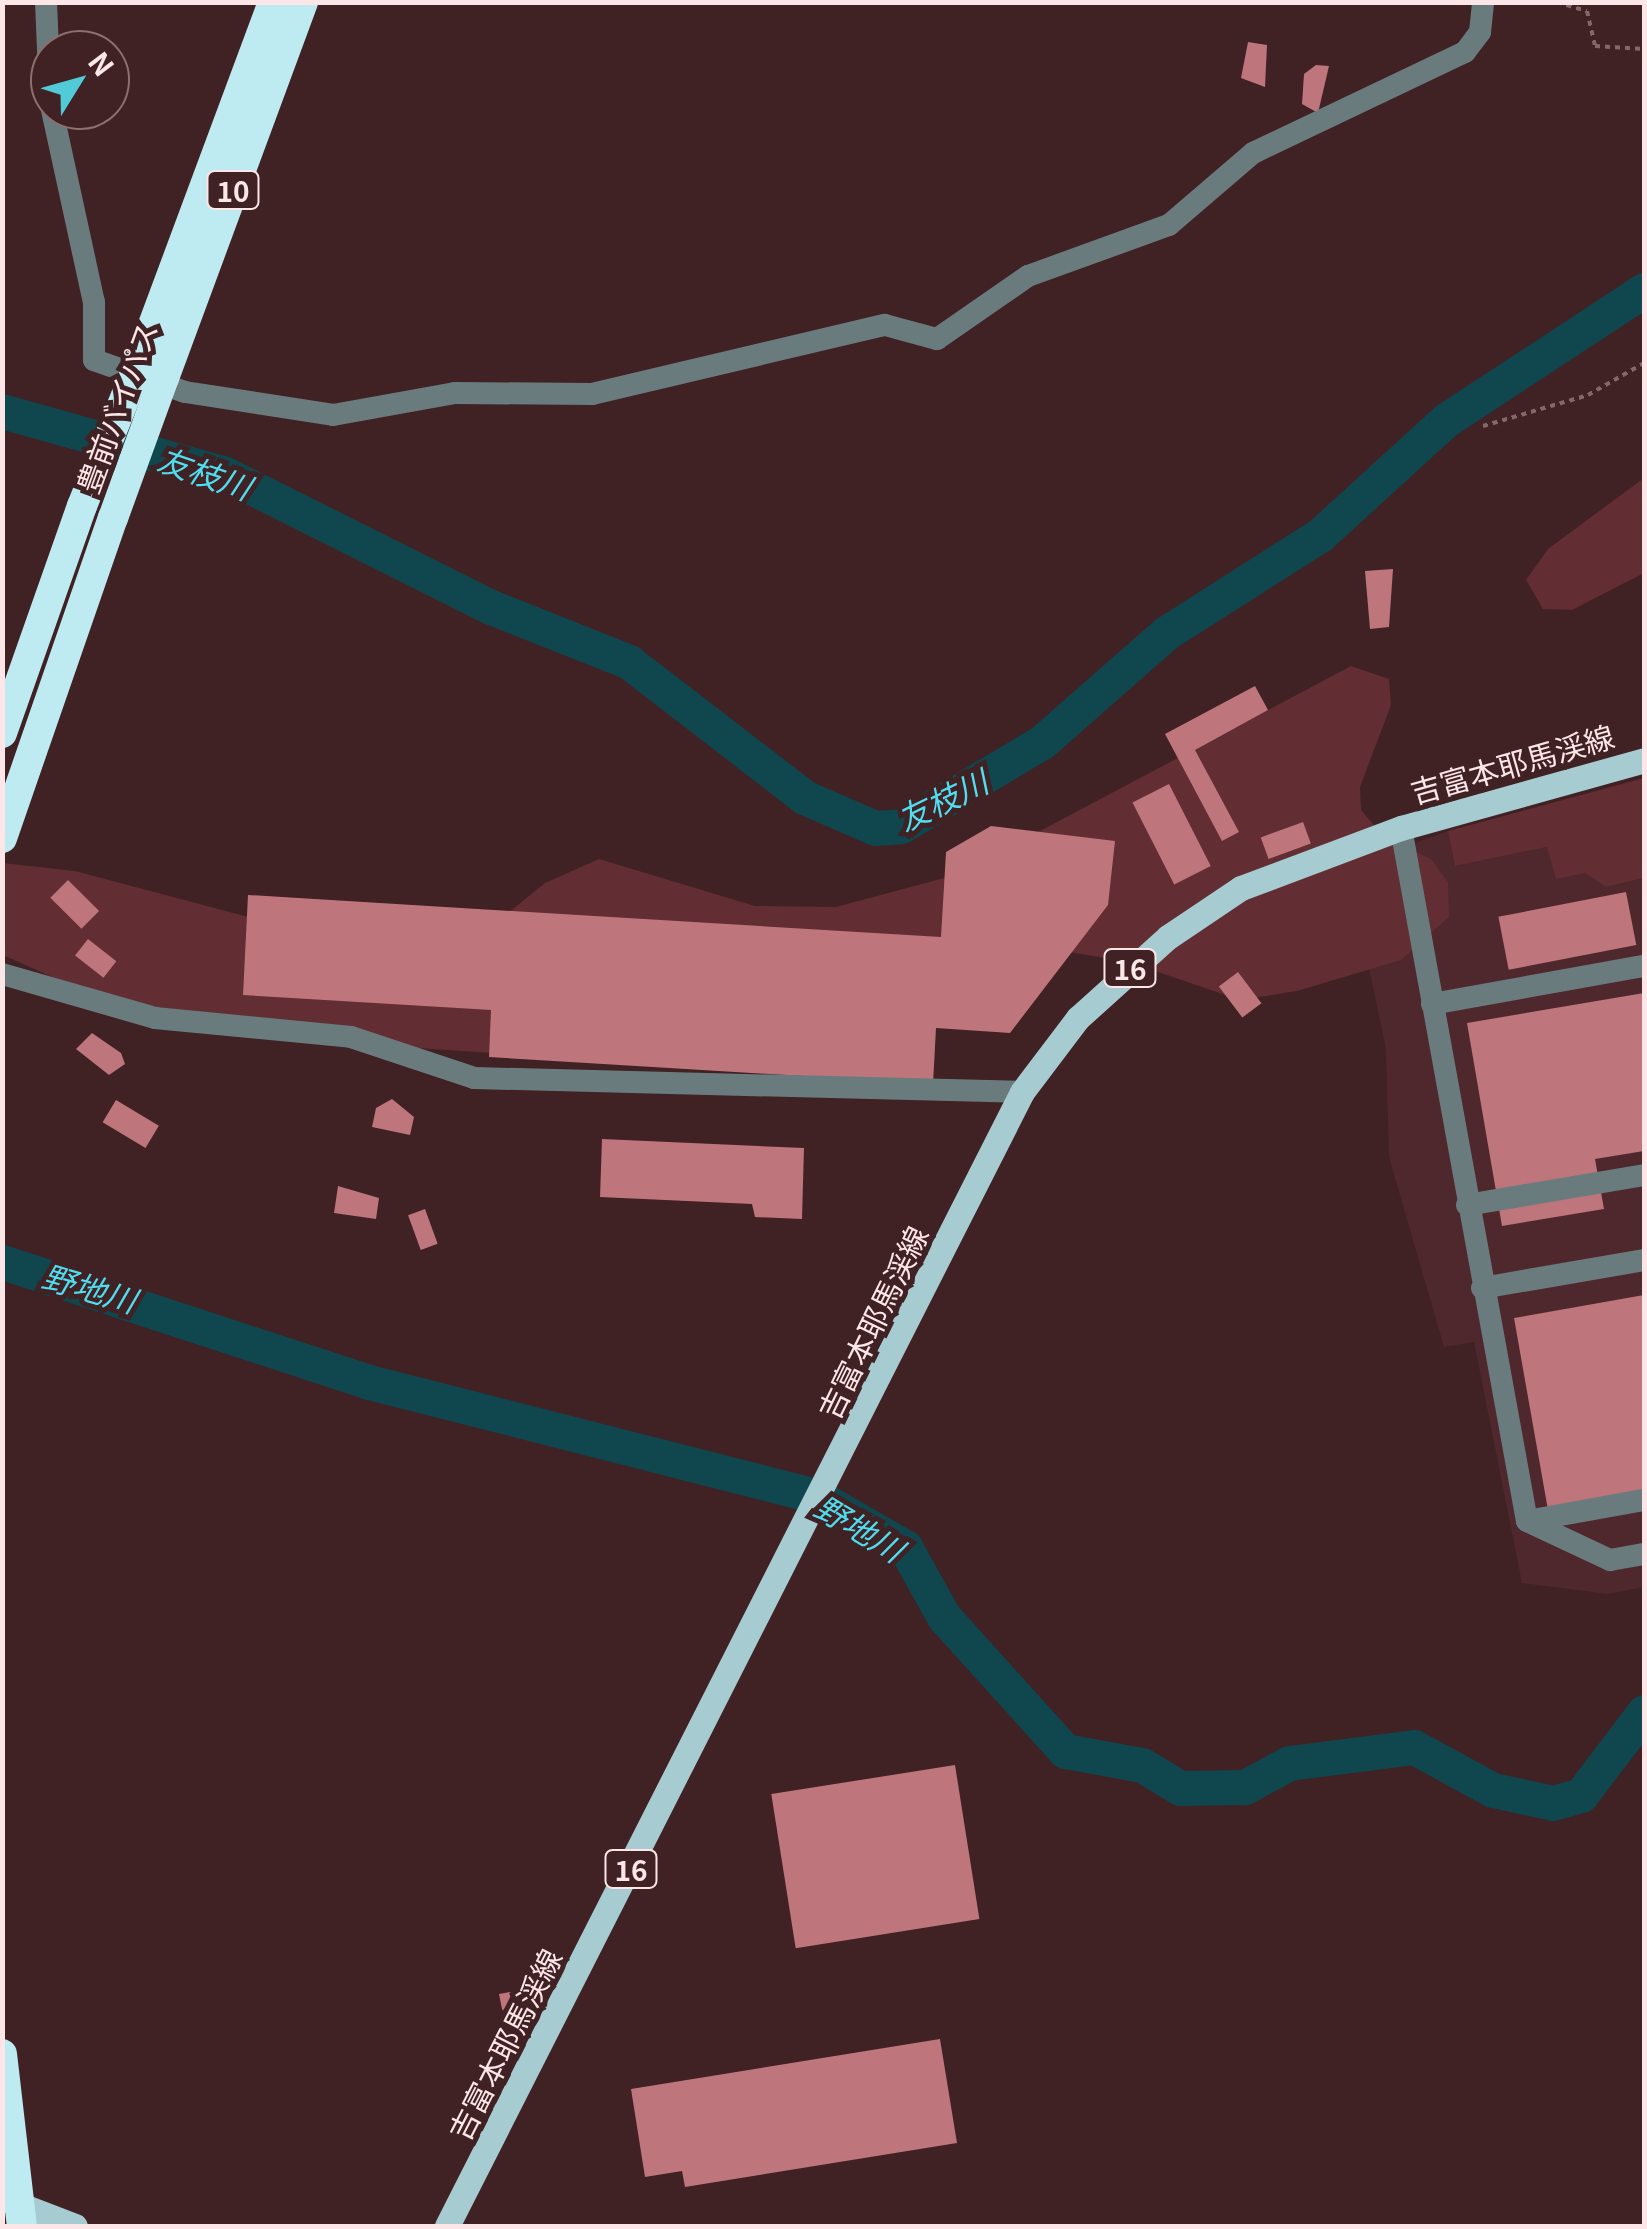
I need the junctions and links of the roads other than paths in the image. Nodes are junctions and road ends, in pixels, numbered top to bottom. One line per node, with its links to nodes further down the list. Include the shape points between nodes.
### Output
1 (46, 2): 5 (street)
2 (273, 2): 7 (highway, 豊前バイパス / 10)
3 (303, 2): 7 (highway, 豊前バイパス / 10)
4 (1483, 2): 6 (street, via 1480,32 1465,52 1253,153 1168,225 1028,276 937,339 886,325 592,394 455,393 333,415 186,392 94,360 94,302)
5 (47, 30)
6 (56, 130)
7 (150, 373): 8 (highway, 豊前バイパス / 10, bridge, via 82,506); 11 (highway, 豊前バイパス / 10, bridge, via 114,518)
8 (2, 733)
9 (1644, 760): 10 (main road, 吉富本耶馬渓線 / 16)
10 (1401, 828): 14 (street); 15 (main road, 吉富本耶馬渓線 / 16, via 1293,865 1200,912 1078,1018)
11 (2, 838)
12 (1644, 966): 14 (street)
13 (2, 974): 15 (street, via 155,1018 350,1037 474,1078)
14 (1432, 1004): 17 (street)
15 (1022, 1092): 26 (main road, 吉富本耶馬渓線 / 16)
16 (1644, 1175): 17 (street)
17 (1468, 1205): 19 (street)
18 (1644, 1260): 19 (street)
19 (1482, 1288): 21 (street)
20 (1644, 1500): 21 (street)
21 (1527, 1521): 22 (street, via 1610,1560)
22 (1644, 1554)
23 (2, 2054): 24 (highway)
24 (15, 2209): 25 (main road)
25 (75, 2226)
26 (447, 2226)

